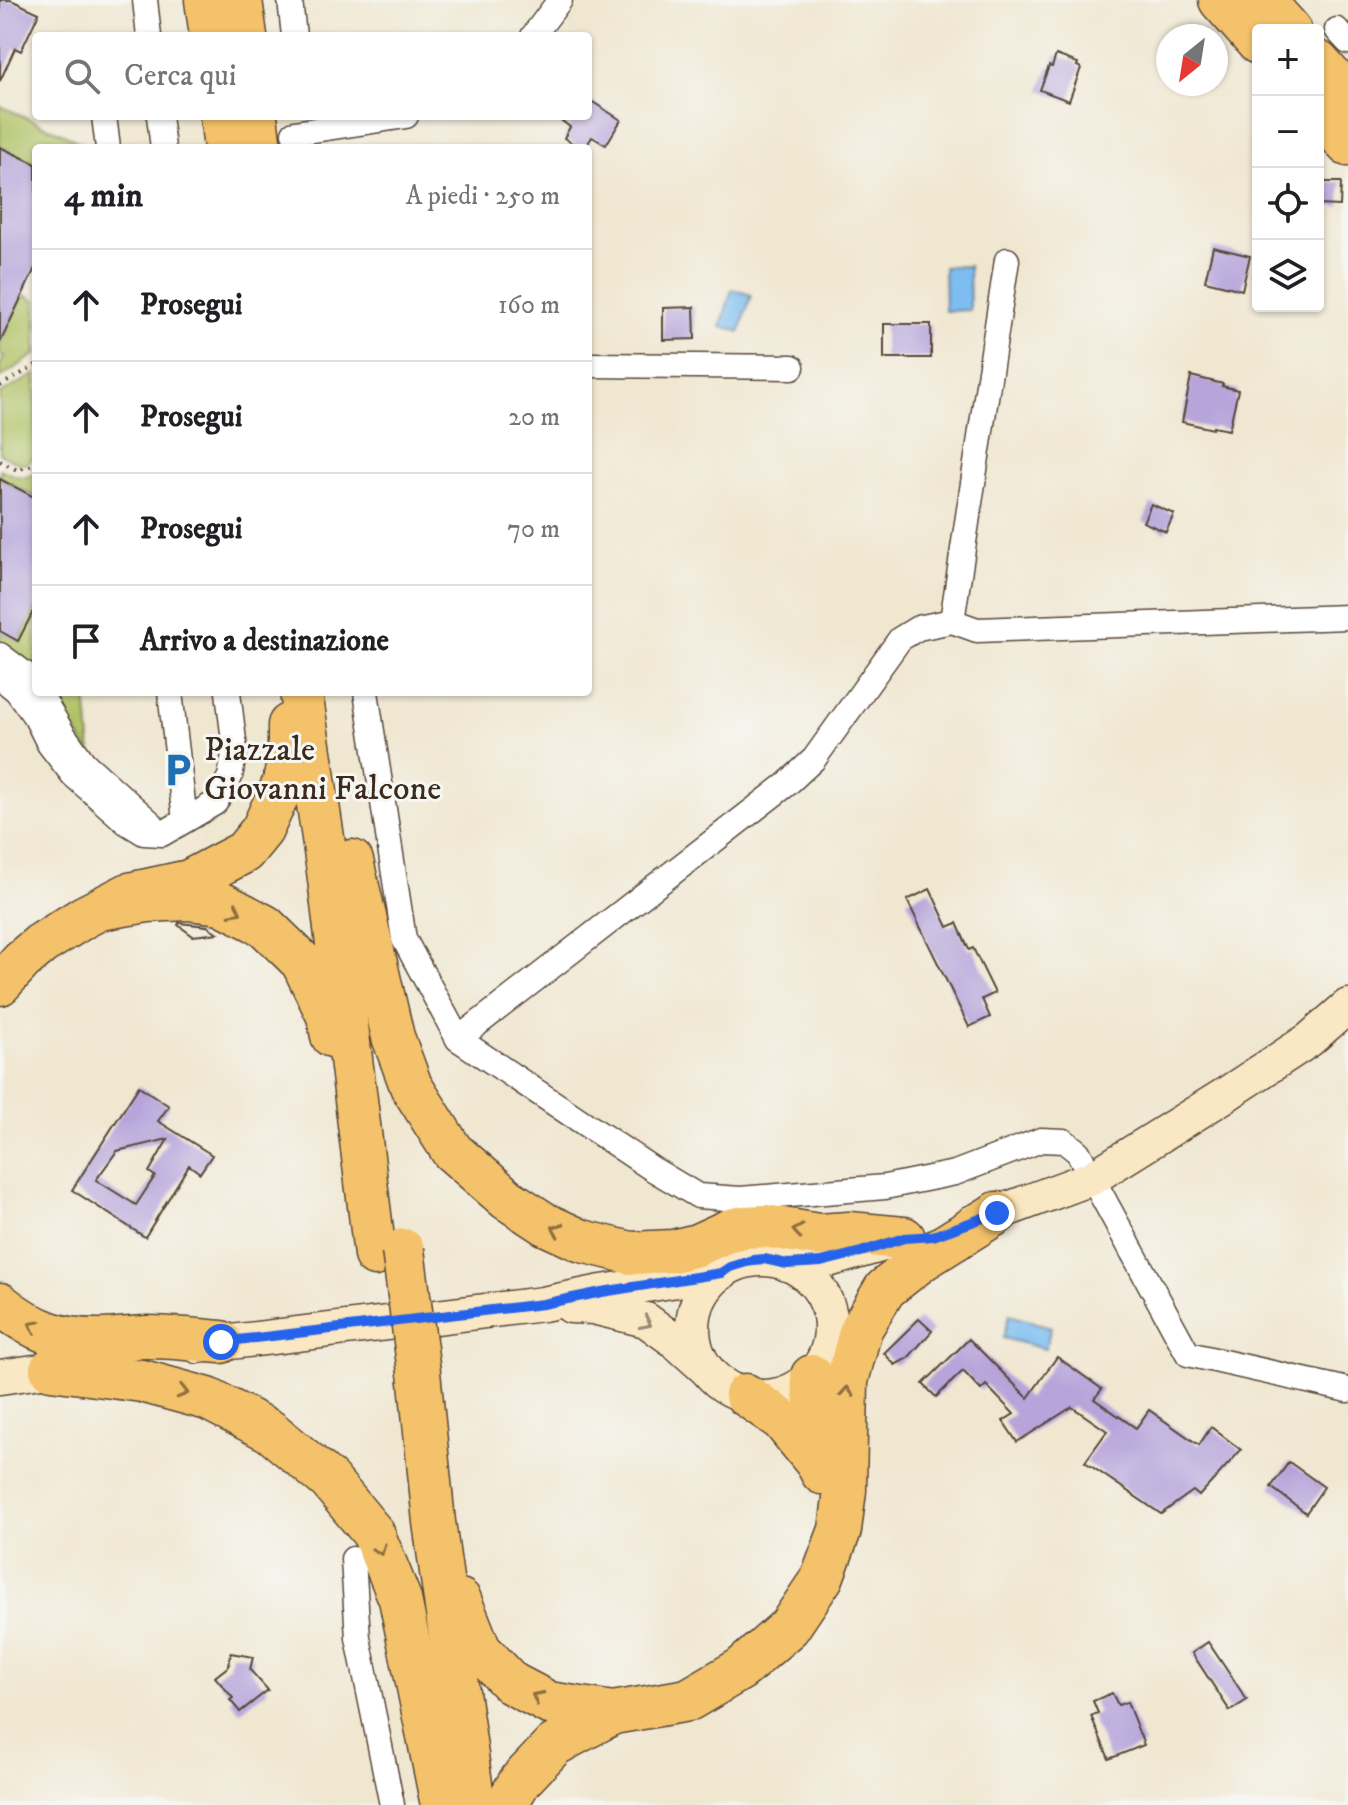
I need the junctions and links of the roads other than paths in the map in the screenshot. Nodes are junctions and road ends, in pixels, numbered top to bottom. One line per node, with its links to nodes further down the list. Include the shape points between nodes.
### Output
1 (145, 0): 9 (street)
2 (206, 0): 10 (highway)
3 (241, 0): 11 (highway)
4 (290, 0): 12 (street)
5 (560, 0): 13 (street)
6 (1220, 0): 14 (highway)
7 (1263, 0): 8 (highway)
8 (1285, 24)
9 (149, 32)
10 (210, 32)
11 (245, 32)
12 (294, 32)
13 (536, 32)
14 (1252, 36)
15 (1334, 45): 16 (highway)
16 (1348, 95)
17 (1324, 118): 25 (highway)
18 (104, 120): 23 (street)
19 (160, 120): 24 (street)
20 (382, 120): 22 (street)
21 (228, 130): 22 (highway)
22 (286, 136)
23 (108, 144)
24 (162, 144)
25 (1348, 145)
26 (1007, 260): 30 (street)
27 (592, 365): 28 (street)
28 (792, 367)
29 (1348, 617): 30 (street, via 977,630)
30 (952, 621): 47 (street, via 918,628 900,639 814,759 787,784)
31 (0, 655): 33 (street)
32 (0, 677): 42 (street, via 17,691 73,775 126,822 144,833)
33 (32, 682)
34 (41, 696): 42 (street, via 84,763)
35 (170, 696): 41 (street)
36 (228, 696): 41 (street, via 235,749 230,777 215,803)
37 (287, 696): 44 (highway, via 289,758 284,782 262,830 244,852 189,881 129,894)
38 (302, 696): 51 (highway)
39 (331, 696): 43 (highway)
40 (367, 696): 47 (street, via 404,939)
41 (185, 820): 42 (street)
42 (162, 834)
43 (352, 861): 50 (highway, one-way to 43, via 818,1235 765,1226 730,1230 673,1251 631,1253 582,1241 507,1199 452,1151 411,1086 393,1037); 51 (highway)
44 (105, 908): 45 (highway, via 41,944); 51 (highway, one-way to 51, via 161,900 221,903 265,926 302,962 328,1016)
45 (0, 984)
46 (1348, 1006): 48 (main road, via 1297,1048)
47 (458, 1039): 48 (street, via 698,1196 740,1199 885,1187 955,1173 1041,1140 1064,1141 1078,1152)
48 (1092, 1178): 49 (main road); 63 (street, via 1188,1354)
49 (997, 1213): 50 (main road); 68 (highway, one-way to 49, via 840,1530 847,1381 861,1329 885,1289)
50 (918, 1237): 52 (main road, via 821,1262); 56 (main road, via 876,1274)
51 (389, 1252): 60 (highway)
52 (787, 1264): 53 (main road, via 753,1260); 56 (main road, via 820,1291 829,1313)
53 (721, 1273): 55 (main road); 59 (main road, via 701,1297 693,1328)
54 (0, 1304): 57 (highway, one-way to 54, via 65,1339 19,1319)
55 (543, 1304): 57 (main road); 59 (main road, one-way to 59, via 593,1307 646,1320)
56 (830, 1339): 61 (main road)
57 (221, 1342): 58 (main road)
58 (51, 1369): 62 (main road); 71 (highway, one-way to 71, via 142,1381 208,1399 270,1431 329,1480 373,1533 400,1599)
59 (709, 1371): 64 (main road)
60 (406, 1374): 66 (highway); 72 (highway)
61 (812, 1376): 64 (main road, via 788,1392); 65 (highway)
62 (0, 1377)
63 (1348, 1390)
64 (746, 1395): 65 (highway, via 782,1420)
65 (830, 1488): 68 (highway)
66 (434, 1522): 69 (highway, one-way to 66, via 549,1703 511,1683 480,1650); 73 (highway)
67 (353, 1559): 70 (street, via 358,1638)
68 (822, 1578): 69 (highway, via 789,1627 741,1669 688,1700)
69 (613, 1713): 74 (highway, via 554,1745 520,1781)
70 (392, 1805)
71 (442, 1805)
72 (450, 1805)
73 (474, 1805)
74 (506, 1805)

